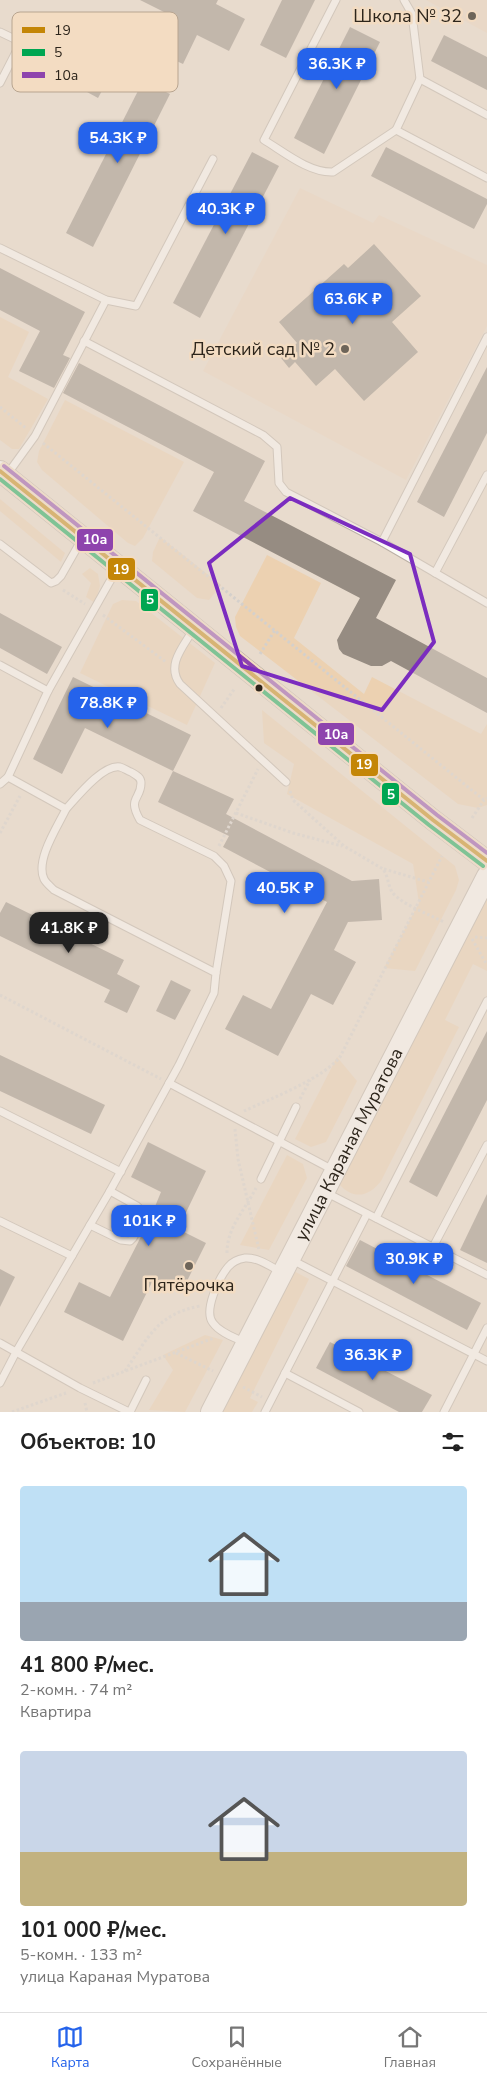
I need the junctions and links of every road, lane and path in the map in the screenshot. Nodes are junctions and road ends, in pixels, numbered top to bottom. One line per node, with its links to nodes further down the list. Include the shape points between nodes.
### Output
1 (336, 0): 9 (lane, via 264,140 323,173 333,172)
2 (404, 0): 6 (lane, via 412,14)
3 (0, 32): 4 (lane)
4 (12, 38)
5 (12, 60): 7 (lane)
6 (420, 79): 8 (lane); 9 (lane)
7 (0, 84)
8 (487, 115)
9 (396, 130): 11 (lane)
10 (213, 159): 13 (lane, via 136,306)
11 (487, 178)
12 (0, 248): 13 (lane)
13 (106, 300): 15 (lane)
14 (487, 337): 21 (lane)
15 (84, 341): 17 (lane); 21 (lane, via 272,442 277,448 279,483 286,492)
16 (0, 408): 17 (path)
17 (35, 436): 18 (lane); 29 (path)
18 (3, 473): 20 (main road)
19 (487, 475): 24 (lane)
20 (83, 537): 23 (main road); 25 (lane, via 61,576)
21 (382, 542): 24 (lane)
22 (0, 544): 25 (lane)
23 (118, 567): 27 (lane); 28 (main road)
24 (435, 573): 26 (lane)
25 (52, 583): 27 (path)
26 (487, 603)
27 (94, 609): 32 (path); 34 (lane)
28 (194, 628): 32 (lane, via 177,656); 50 (main road)
29 (275, 630): 30 (path); 41 (path)
30 (260, 654)
31 (0, 665): 34 (lane)
32 (174, 668): 35 (lane, via 174,676 180,684)
33 (235, 688): 35 (path)
34 (48, 691): 37 (lane)
35 (216, 717): 36 (lane)
36 (262, 760): 38 (lane); 44 (path)
37 (8, 777): 39 (lane); 40 (lane)
38 (286, 782)
39 (0, 784)
40 (26, 787): 43 (lane); 46 (path)
41 (486, 799): 45 (path)
42 (294, 800): 47 (path)
43 (66, 809): 48 (lane, via 100,774 121,767 140,780 141,786 134,801 140,820); 58 (lane, via 46,848 42,866 44,878 54,890)
44 (236, 813): 47 (path); 48 (path)
45 (472, 818)
46 (0, 832)
47 (344, 846): 51 (path)
48 (214, 856): 58 (lane, via 224,866 231,881)
49 (442, 856): 53 (path)
50 (487, 861)
51 (384, 869): 53 (path); 54 (path, via 391,890)
52 (487, 876): 69 (main road, улица Караная Муратова)
53 (428, 882): 54 (path)
54 (415, 907): 55 (path); 62 (path, via 340,1057)
55 (449, 925)
56 (470, 936): 57 (path)
57 (487, 965)
58 (216, 973): 63 (lane, via 214,993)
59 (0, 994): 61 (path)
60 (487, 1001): 76 (lane)
61 (160, 1078)
62 (310, 1079): 64 (path); 66 (path)
63 (169, 1083): 66 (lane); 70 (lane)
64 (296, 1107): 67 (lane)
65 (0, 1111): 70 (lane)
66 (233, 1117): 67 (lane); 74 (path)
67 (280, 1141): 69 (lane); 71 (lane)
68 (487, 1145): 79 (lane)
69 (335, 1171): 73 (main road, улица Караная Муратова)
70 (121, 1172): 72 (lane)
71 (261, 1179): 74 (path)
72 (110, 1191): 78 (lane); 78 (lane, via 143,1212 144,1218 133,1238 121,1240)
73 (324, 1192): 75 (lane); 83 (main road, улица Караная Муратова)
74 (248, 1204): 81 (path); 82 (path, via 236,1219 228,1238)
75 (367, 1214): 76 (lane); 85 (lane)
76 (376, 1218): 79 (lane)
77 (0, 1221): 80 (lane)
78 (90, 1225): 80 (lane)
79 (434, 1247): 84 (lane)
80 (72, 1256): 91 (lane)
81 (262, 1262): 82 (lane, via 245,1258); 83 (lane)
82 (228, 1266): 86 (lane)
83 (287, 1266): 85 (lane); 90 (main road, улица Караная Муратова)
84 (487, 1275)
85 (334, 1280): 93 (lane); 97 (lane)
86 (209, 1304): 88 (lane, via 208,1314 212,1323); 95 (path, via 172,1314 153,1331)
87 (487, 1328): 93 (lane)
88 (226, 1333): 90 (lane); 92 (path)
89 (0, 1343): 91 (lane)
90 (247, 1343): 105 (main road, улица Караная Муратова)
91 (16, 1352): 99 (lane); 101 (lane)
92 (176, 1353): 95 (path); 96 (path)
93 (473, 1354): 94 (lane); 108 (lane)
94 (487, 1361)
95 (124, 1372): 101 (path)
96 (218, 1374)
97 (285, 1374): 102 (lane); 107 (lane)
98 (146, 1380): 104 (lane)
99 (0, 1381)
100 (238, 1385): 102 (path)
101 (80, 1388): 103 (path); 104 (lane)
102 (270, 1401): 106 (lane)
103 (12, 1412)
104 (129, 1412)
105 (211, 1412)
106 (264, 1412)
107 (359, 1412)
108 (444, 1412)

